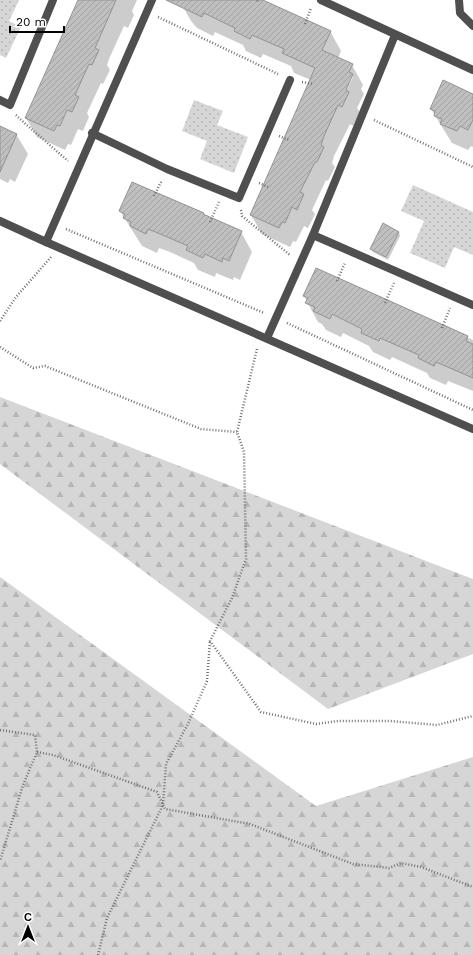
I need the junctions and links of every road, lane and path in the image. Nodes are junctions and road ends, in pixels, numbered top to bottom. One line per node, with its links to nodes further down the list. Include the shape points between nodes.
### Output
1 (53, 0): 13 (lane)
2 (152, 0): 6 (lane)
3 (321, 0): 9 (lane)
4 (459, 0): 8 (lane, via 460,13)
5 (312, 6): 7 (path)
6 (147, 12): 11 (path); 15 (lane)
7 (305, 24)
8 (473, 26)
9 (395, 35): 10 (lane); 14 (lane)
10 (473, 70)
11 (290, 80): 21 (lane)
12 (0, 100): 13 (lane)
13 (10, 105): 17 (path, via 20,120)
14 (361, 114): 16 (path); 25 (lane)
15 (92, 133): 17 (lane); 18 (lane)
16 (473, 167)
17 (77, 169): 24 (lane)
18 (167, 169): 19 (lane); 20 (path)
19 (224, 192): 21 (lane); 23 (path)
20 (154, 196)
21 (239, 198): 29 (path, via 242,216)
22 (0, 221): 26 (lane)
23 (210, 222)
24 (53, 224): 26 (lane); 35 (path)
25 (312, 235): 28 (lane); 29 (lane)
26 (46, 242): 27 (lane)
27 (59, 247): 36 (path, via 16,297); 38 (lane)
28 (351, 250): 30 (lane); 31 (path)
29 (300, 263): 35 (lane)
30 (398, 272): 32 (lane); 33 (path)
31 (337, 281)
32 (456, 297): 34 (lane); 37 (path)
33 (385, 303)
34 (473, 305)
35 (276, 318): 38 (lane); 40 (path)
36 (0, 321)
37 (442, 328)
38 (264, 337): 41 (lane); 42 (path)
39 (0, 347): 42 (path, via 34,368 45,366 201,429)
40 (473, 410)
41 (473, 429)
42 (237, 432): 43 (path, via 244,452 246,559 232,598)
43 (210, 641): 44 (path, via 261,712 316,724 338,721 390,721 437,725); 47 (path, via 207,681 188,724 166,764)
44 (473, 716)
45 (0, 730): 46 (path, via 35,735)
46 (37, 752): 47 (path, via 53,755 157,792); 48 (path, via 23,784)
47 (163, 805): 49 (path, via 165,809 250,824 353,864 389,868 401,863 421,867); 50 (path, via 107,918)
48 (0, 861)
49 (473, 887)
50 (98, 955)

